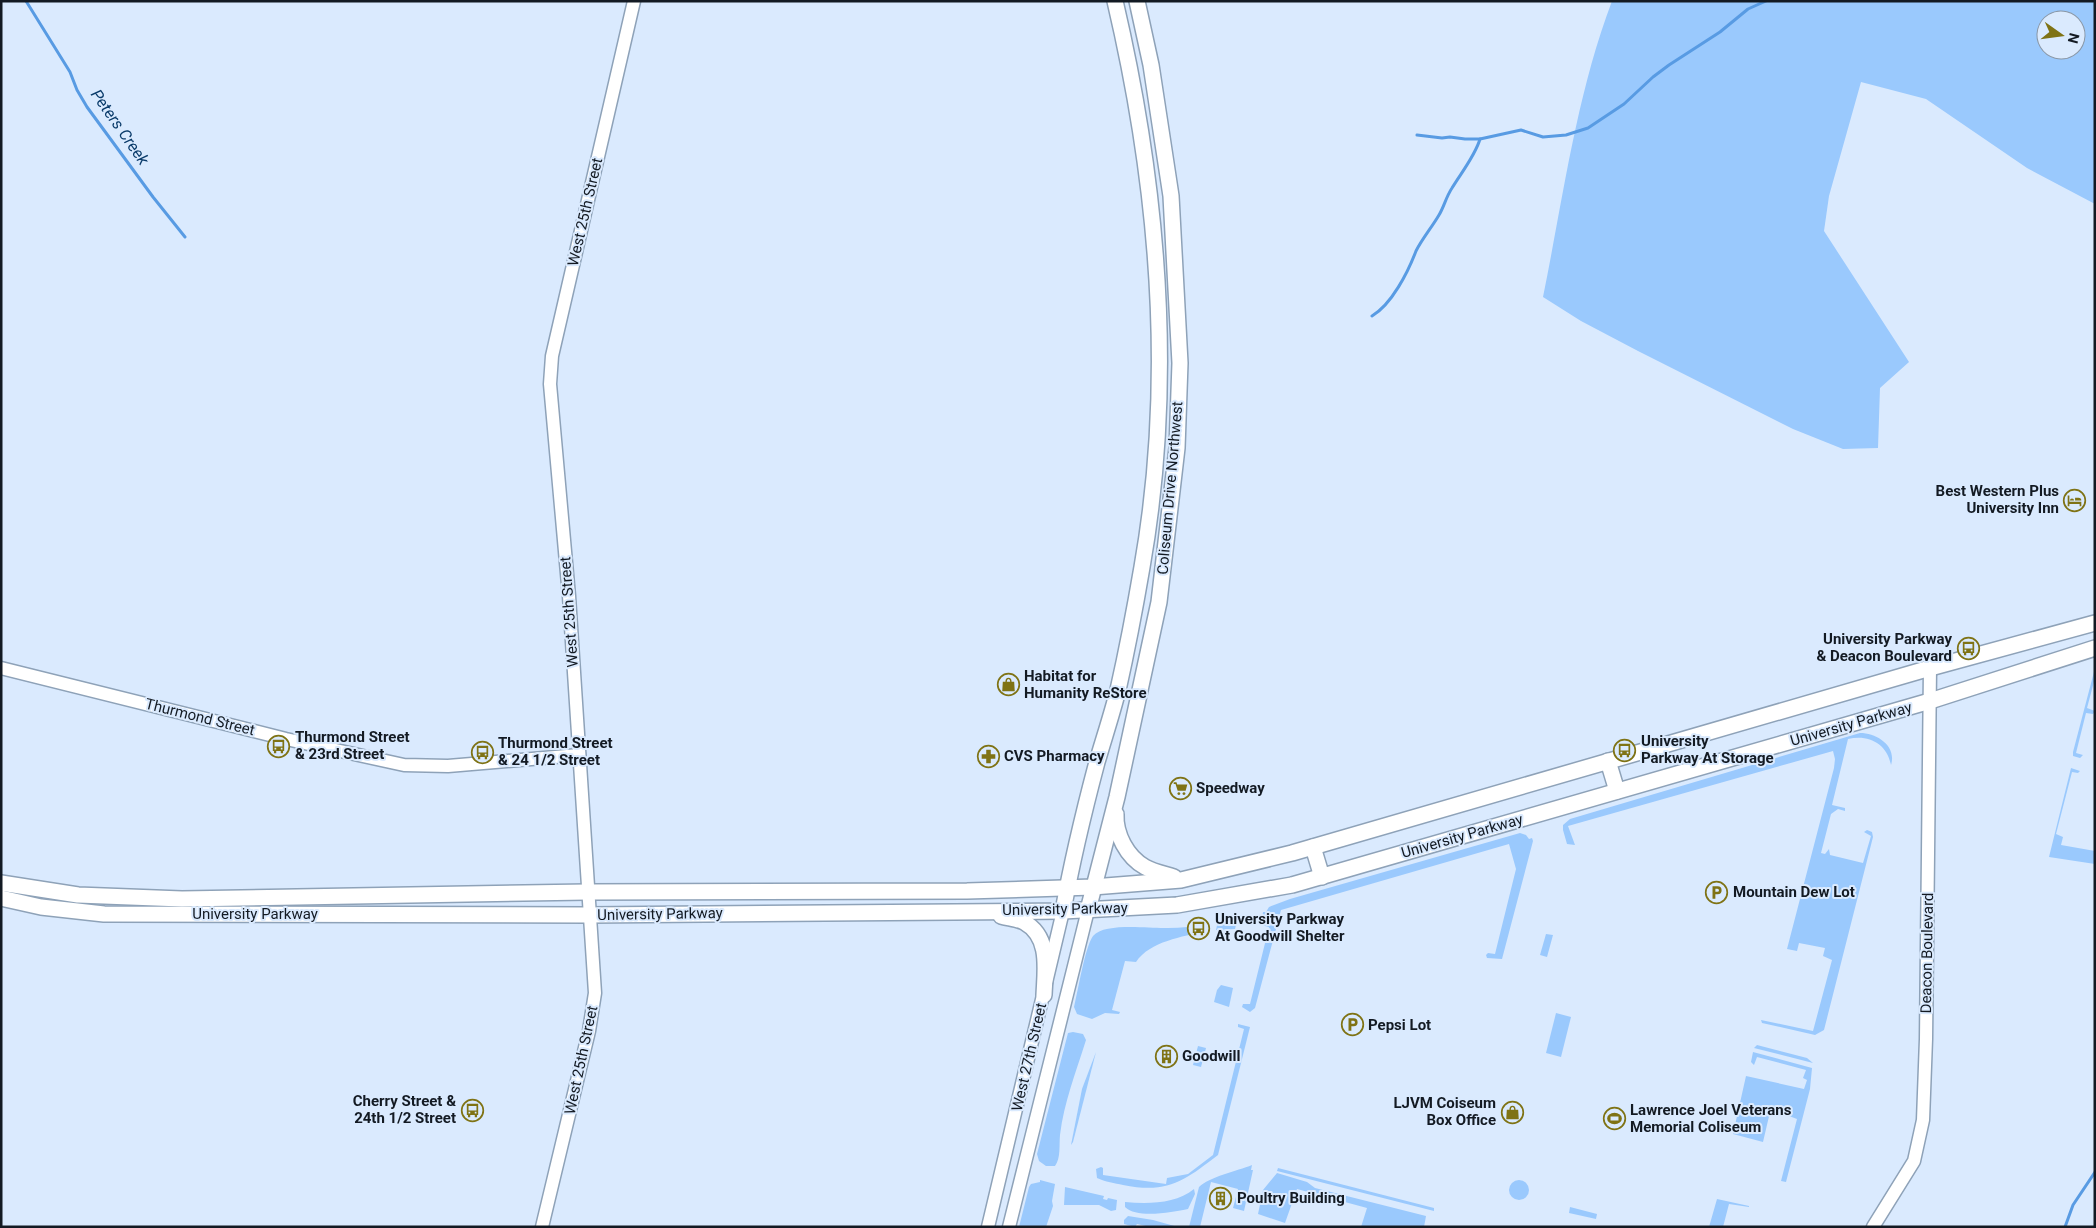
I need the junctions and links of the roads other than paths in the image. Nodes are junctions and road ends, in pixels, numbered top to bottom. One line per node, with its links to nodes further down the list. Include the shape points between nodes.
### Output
1 (634, 1): 11 (street, West 25th Street, via 552,356 550,380)
2 (1115, 1): 9 (main road, Coliseum Drive Northwest, via 1131,69 1150,198 1159,363 1156,447 1142,567 1118,690)
3 (1136, 1): 10 (main road, Coliseum Drive Northwest, via 1152,65 1171,196 1180,363 1177,448 1160,602)
4 (2095, 623): 7 (main road, University Parkway)
5 (2095, 648): 8 (main road, University Parkway)
6 (1, 668): 11 (street, Thurmond Street, via 404,766 448,766)
7 (1930, 668): 8 (street, Deacon Boulevard); 12 (main road, University Parkway)
8 (1930, 701): 13 (main road, University Parkway); 31 (street, Deacon Boulevard, via 1923,1120 1914,1161)
9 (1103, 743): 10 (main road); 19 (main road, Coliseum Drive Northwest)
10 (1127, 751): 14 (main road, Coliseum Drive Northwest)
11 (579, 755): 21 (street, West 25th Street)
12 (1608, 761): 13 (main road); 15 (main road, University Parkway)
13 (1617, 791): 16 (main road, University Parkway)
14 (1116, 800): 17 (main road, via 1115,823 1131,856 1146,867); 20 (main road, Coliseum Drive Northwest)
15 (1313, 847): 16 (main road); 17 (main road, University Parkway)
16 (1322, 876): 23 (main road, University Parkway, via 1292,885 1177,905)
17 (1180, 880): 20 (main road, University Parkway)
18 (1, 883): 21 (main road, University Parkway, via 78,895 182,899)
19 (1067, 887): 20 (main road, University Parkway); 21 (main road, University Parkway, via 967,891); 25 (main road, West 27th Street)
20 (1093, 887): 23 (main road, Coliseum Drive Northwest)
21 (587, 892): 26 (street, West 25th Street)
22 (1, 898): 26 (main road, University Parkway, via 41,907 104,914)
23 (1088, 910): 25 (main road, University Parkway); 30 (street, West 27th Street)
24 (983, 911): 25 (main road, University Parkway); 26 (main road, University Parkway); 27 (main road, via 1025,922 1041,938 1045,957)
25 (1063, 911): 27 (street, West 27th Street)
26 (589, 915): 28 (street, West 25th Street, via 595,993)
27 (1044, 995): 29 (street, West 27th Street)
28 (542, 1227)
29 (988, 1227)
30 (1009, 1227)
31 (1873, 1227)

